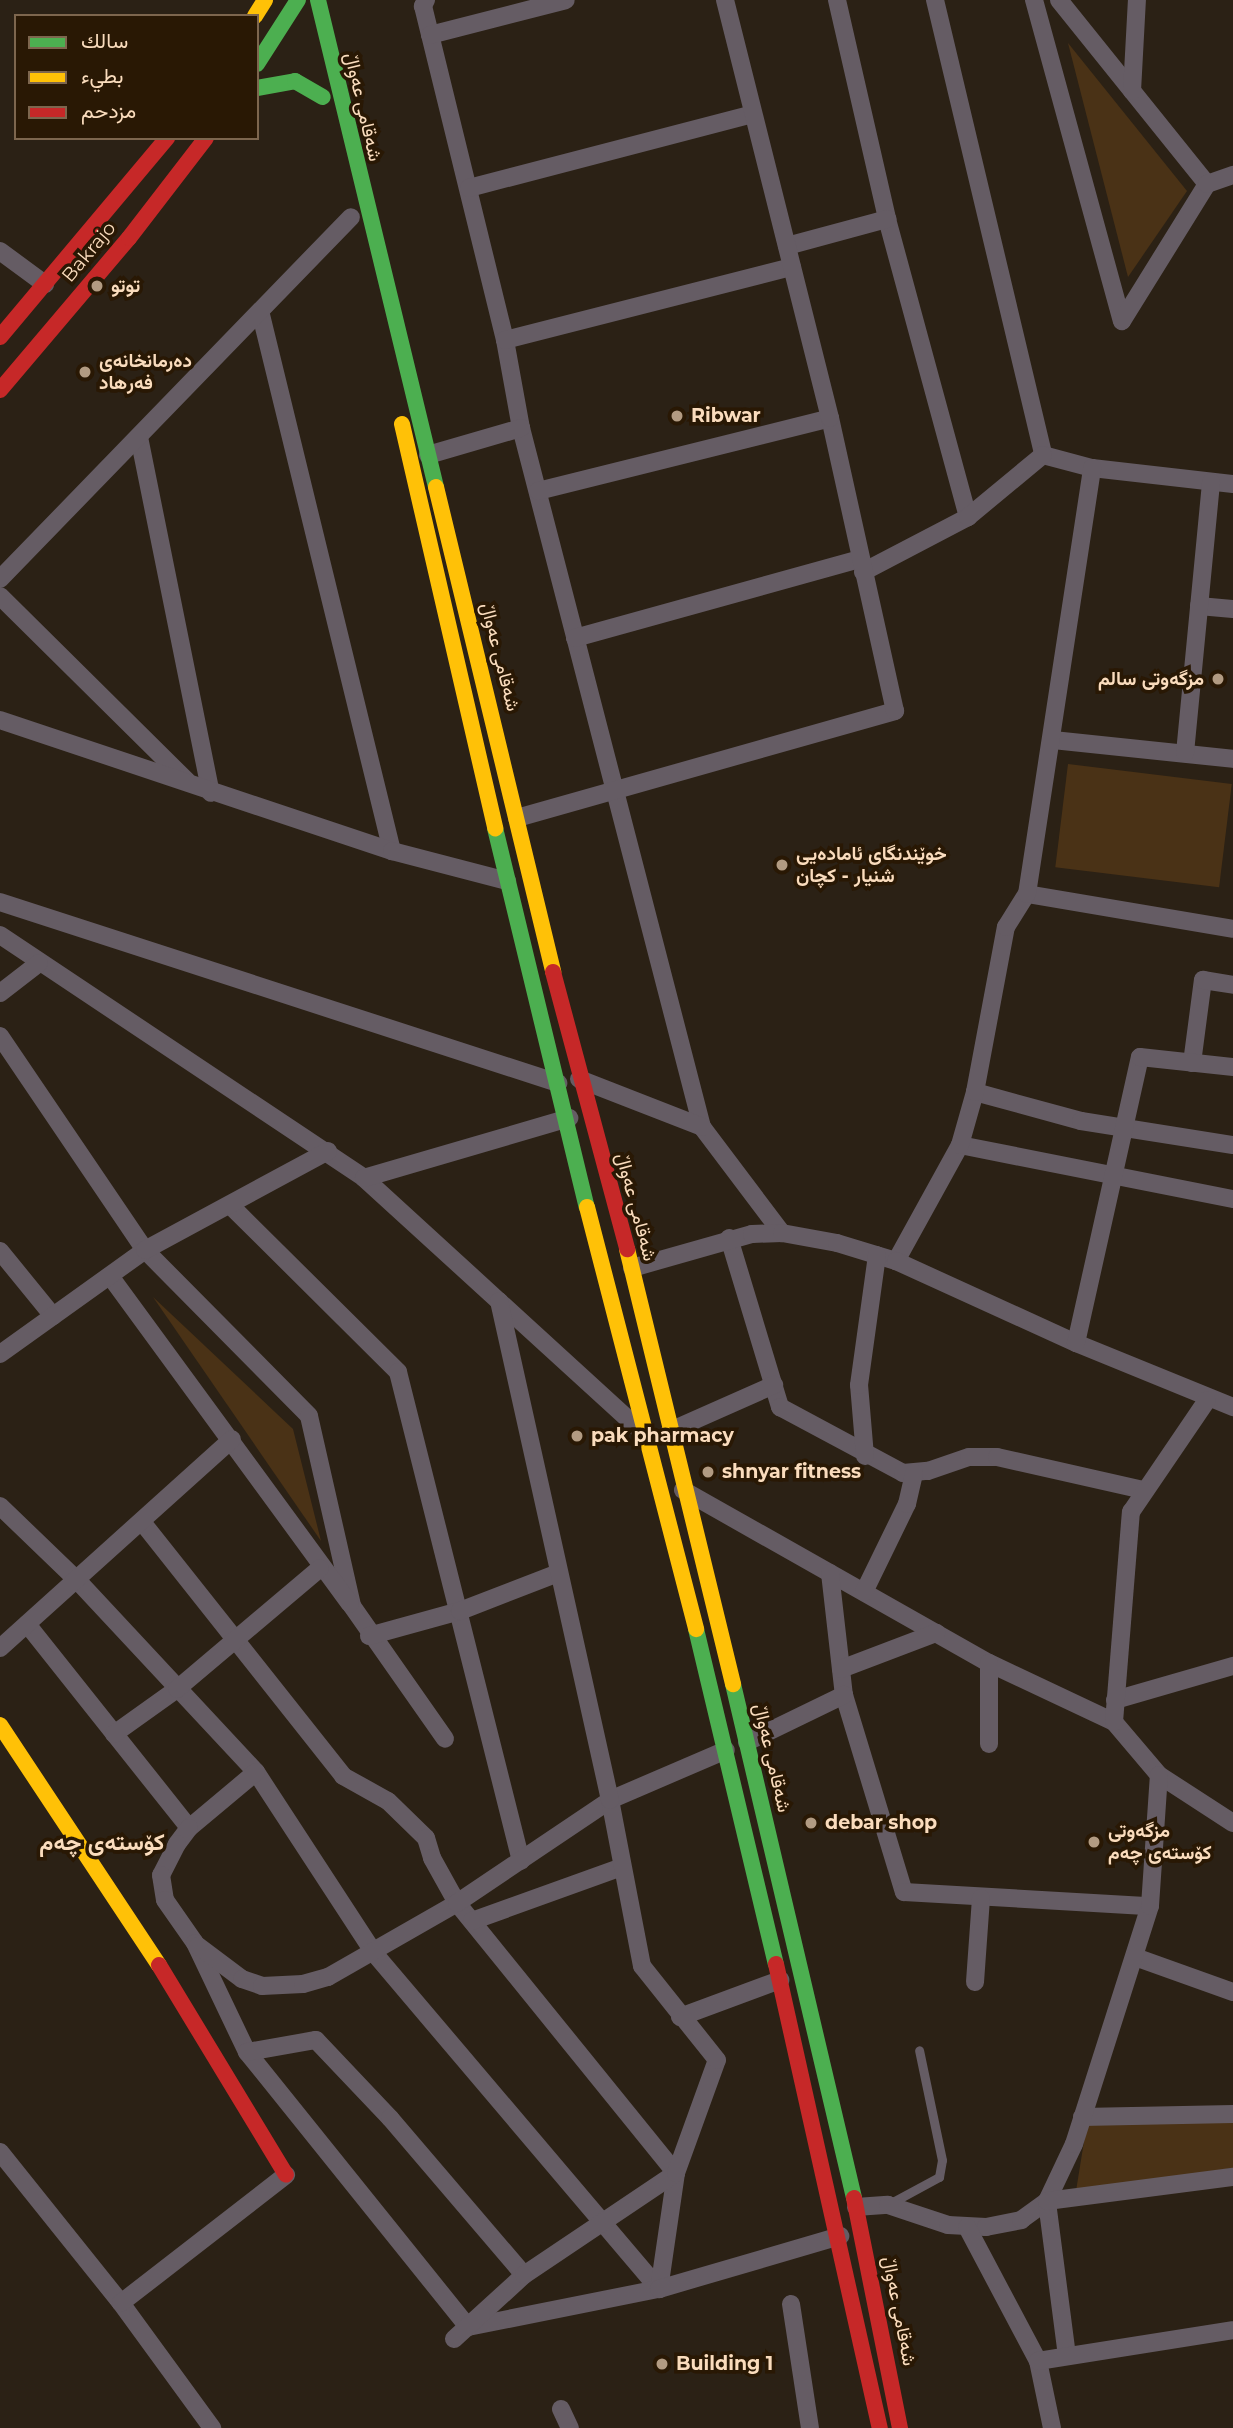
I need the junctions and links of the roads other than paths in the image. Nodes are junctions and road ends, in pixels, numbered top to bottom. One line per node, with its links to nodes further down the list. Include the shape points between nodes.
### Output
1 (242, 0): 12 (street)
2 (299, 0): 14 (main road); 15 (main road, شەقامی عەواڵ, via 325,104 295,81)
3 (317, 0): 38 (main road, شەقامی عەواڵ)
4 (426, 0): 13 (street, via 423,6)
5 (566, 0): 13 (street)
6 (725, 0): 17 (street)
7 (837, 0): 24 (street)
8 (935, 0): 39 (street)
9 (1034, 0): 21 (street, via 1122,321)
10 (1059, 0): 16 (street)
11 (1137, 0): 16 (street)
12 (259, 9)
13 (430, 35): 22 (street)
14 (260, 55)
15 (259, 88)
16 (1132, 91): 21 (street)
17 (753, 114): 22 (street); 26 (street)
18 (165, 140): 29 (main road)
19 (204, 140): 33 (main road, Bakrajo, via 129,238)
20 (1233, 174): 21 (street)
21 (1207, 184)
22 (469, 188): 32 (street)
23 (346, 195): 25 (main road)
24 (887, 219): 26 (street); 44 (street)
25 (353, 224): 30 (street)
26 (787, 246): 28 (street)
27 (0, 251): 29 (street)
28 (792, 267): 32 (street); 35 (street)
29 (45, 284): 31 (main road)
30 (261, 315): 37 (street); 59 (street)
31 (0, 337)
32 (505, 340): 36 (street)
33 (0, 390)
34 (398, 408): 60 (main road, شەقامی عەواڵ)
35 (830, 418): 43 (street); 45 (street)
36 (521, 428): 38 (street); 43 (street)
37 (139, 437): 46 (street); 56 (street)
38 (428, 455): 58 (main road, شەقامی عەواڵ)
39 (1043, 455): 40 (street); 44 (street)
40 (1092, 467): 41 (street); 52 (street)
41 (1211, 482): 42 (street); 48 (street)
42 (1233, 484)
43 (538, 491): 50 (street)
44 (968, 517): 45 (street)
45 (862, 566): 50 (street); 57 (street, via 895,711)
46 (0, 579)
47 (0, 596): 55 (street)
48 (1199, 606): 49 (street); 53 (street)
49 (1233, 609)
50 (575, 638): 57 (street)
51 (0, 720): 55 (street)
52 (1053, 740): 53 (street); 61 (street)
53 (1185, 753): 54 (street)
54 (1233, 759)
55 (190, 783): 56 (street)
56 (211, 793): 59 (street)
57 (614, 793): 58 (street); 75 (street)
58 (517, 818): 71 (main road, شەقامی عەواڵ)
59 (392, 851): 60 (street)
60 (507, 881): 72 (main road, شەقامی عەواڵ)
61 (1027, 894): 63 (street); 73 (street, via 1006,927)
62 (0, 902): 72 (street)
63 (1233, 929)
64 (0, 936): 65 (street)
65 (39, 962): 67 (street); 79 (street)
66 (1233, 985): 69 (street, via 1203,980)
67 (0, 993)
68 (0, 1036): 86 (street)
69 (1192, 1063): 70 (street); 76 (street, via 1140,1057)
70 (1233, 1067)
71 (579, 1079): 75 (street); 90 (main road, شەقامی عەواڵ)
72 (558, 1083): 74 (main road, شەقامی عەواڵ)
73 (975, 1092): 76 (street); 77 (street)
74 (569, 1118): 81 (street); 100 (main road, شەقامی عەواڵ)
75 (702, 1127): 84 (street)
76 (1124, 1128): 78 (street); 80 (street)
77 (960, 1145): 80 (street); 89 (street)
78 (1233, 1145)
79 (328, 1151): 81 (street); 83 (street)
80 (1113, 1175): 82 (street); 94 (street)
81 (364, 1178): 92 (street)
82 (1233, 1199)
83 (230, 1205): 86 (street); 115 (street, via 398,1373)
84 (782, 1233): 85 (street); 88 (street)
85 (729, 1238): 90 (street); 96 (street)
86 (145, 1250): 91 (street); 114 (street, via 309,1416)
87 (0, 1251): 93 (street)
88 (877, 1255): 89 (street); 102 (street, via 859,1385)
89 (895, 1261): 94 (street)
90 (632, 1268): 99 (main road, شەقامی عەواڵ)
91 (110, 1276): 93 (street); 101 (street)
92 (499, 1301): 100 (street); 110 (street)
93 (53, 1316): 95 (street)
94 (1076, 1343): 97 (street)
95 (0, 1354)
96 (774, 1385): 99 (street); 102 (street, via 780,1407)
97 (1207, 1400): 98 (street); 106 (street)
98 (1233, 1407)
99 (670, 1431): 105 (main road, شەقامی عەواڵ)
100 (643, 1433): 104 (main road, شەقامی عەواڵ)
101 (232, 1439): 108 (street); 109 (street)
102 (865, 1456): 103 (street, via 892,1470)
103 (914, 1473): 106 (street, via 969,1457 997,1457); 113 (street, via 906,1504)
104 (657, 1480): 105 (street); 133 (main road, شەقامی عەواڵ)
105 (684, 1490): 111 (street); 131 (main road, شەقامی عەواڵ)
106 (1144, 1490): 126 (street, via 1131,1512)
107 (0, 1506): 112 (street)
108 (142, 1522): 112 (street); 119 (street)
109 (320, 1567): 114 (street); 119 (street)
110 (558, 1573): 115 (street); 136 (street)
111 (830, 1573): 113 (street); 123 (street)
112 (77, 1580): 116 (street); 124 (street)
113 (864, 1592): 117 (street)
114 (352, 1606): 118 (street)
115 (460, 1611): 118 (street); 139 (street)
116 (27, 1624): 120 (street); 129 (street)
117 (936, 1633): 121 (street); 123 (street)
118 (369, 1636): 130 (street)
119 (233, 1641): 124 (street); 142 (street, via 343,1776 388,1801 426,1838)
120 (0, 1648)
121 (989, 1663): 127 (street); 132 (street)
122 (1233, 1666): 126 (street)
123 (841, 1669): 125 (street)
124 (177, 1689): 129 (street); 134 (street)
125 (844, 1695): 131 (street); 141 (street, via 904,1892)
126 (1115, 1700): 127 (street)
127 (1114, 1721): 135 (street)
128 (0, 1725): 158 (main road, via 117,1895)
129 (114, 1734): 138 (street)
130 (445, 1739)
131 (747, 1742): 162 (main road, شەقامی عەواڵ)
132 (989, 1744)
133 (726, 1750): 136 (street); 148 (main road, شەقامی عەواڵ)
134 (256, 1772): 138 (street); 146 (street)
135 (1159, 1775): 137 (street); 143 (street)
136 (610, 1800): 139 (street); 140 (street)
137 (1233, 1823)
138 (189, 1828): 145 (street, via 167,1861 161,1885 165,1900)
139 (521, 1861): 142 (street)
140 (622, 1867): 144 (street); 151 (street, via 642,1966)
141 (981, 1898): 143 (street); 149 (street)
142 (457, 1903): 144 (street); 146 (street)
143 (1150, 1906): 147 (street)
144 (472, 1921): 157 (street)
145 (195, 1943): 146 (street, via 242,1979 278,1987 328,1978); 153 (street)
146 (374, 1953): 163 (street)
147 (1136, 1957): 150 (street); 155 (street)
148 (780, 1980): 151 (street); 165 (main road, شەقامی عەواڵ)
149 (975, 1982)
150 (1233, 1992)
151 (680, 2017): 157 (street, via 717,2060)
152 (919, 2050): 161 (lane, via 942,2160 939,2178)
153 (247, 2052): 166 (street, via 316,2040 390,2118); 170 (street)
154 (1233, 2114): 155 (street)
155 (1082, 2118): 160 (street)
156 (0, 2152): 168 (street)
157 (676, 2173): 163 (street); 167 (street)
158 (286, 2175): 168 (street)
159 (1233, 2177): 160 (street)
160 (1047, 2201): 164 (street, via 1021,2220); 173 (street)
161 (888, 2205): 162 (street); 164 (street)
162 (856, 2207): 180 (main road, شەقامی عەواڵ)
163 (600, 2224): 166 (street); 167 (street)
164 (967, 2227): 174 (street)
165 (841, 2236): 167 (street); 179 (main road, شەقامی عەواڵ)
166 (524, 2275): 170 (street)
167 (659, 2288): 170 (street)
168 (121, 2303): 176 (street)
169 (791, 2304): 178 (street)
170 (468, 2327): 172 (street)
171 (1233, 2330): 173 (street)
172 (454, 2339)
173 (1067, 2356): 174 (street)
174 (1038, 2361): 181 (street)
175 (561, 2409): 177 (street)
176 (212, 2428)
177 (570, 2428)
178 (810, 2428)
179 (880, 2428)
180 (900, 2428)
181 (1052, 2428)

